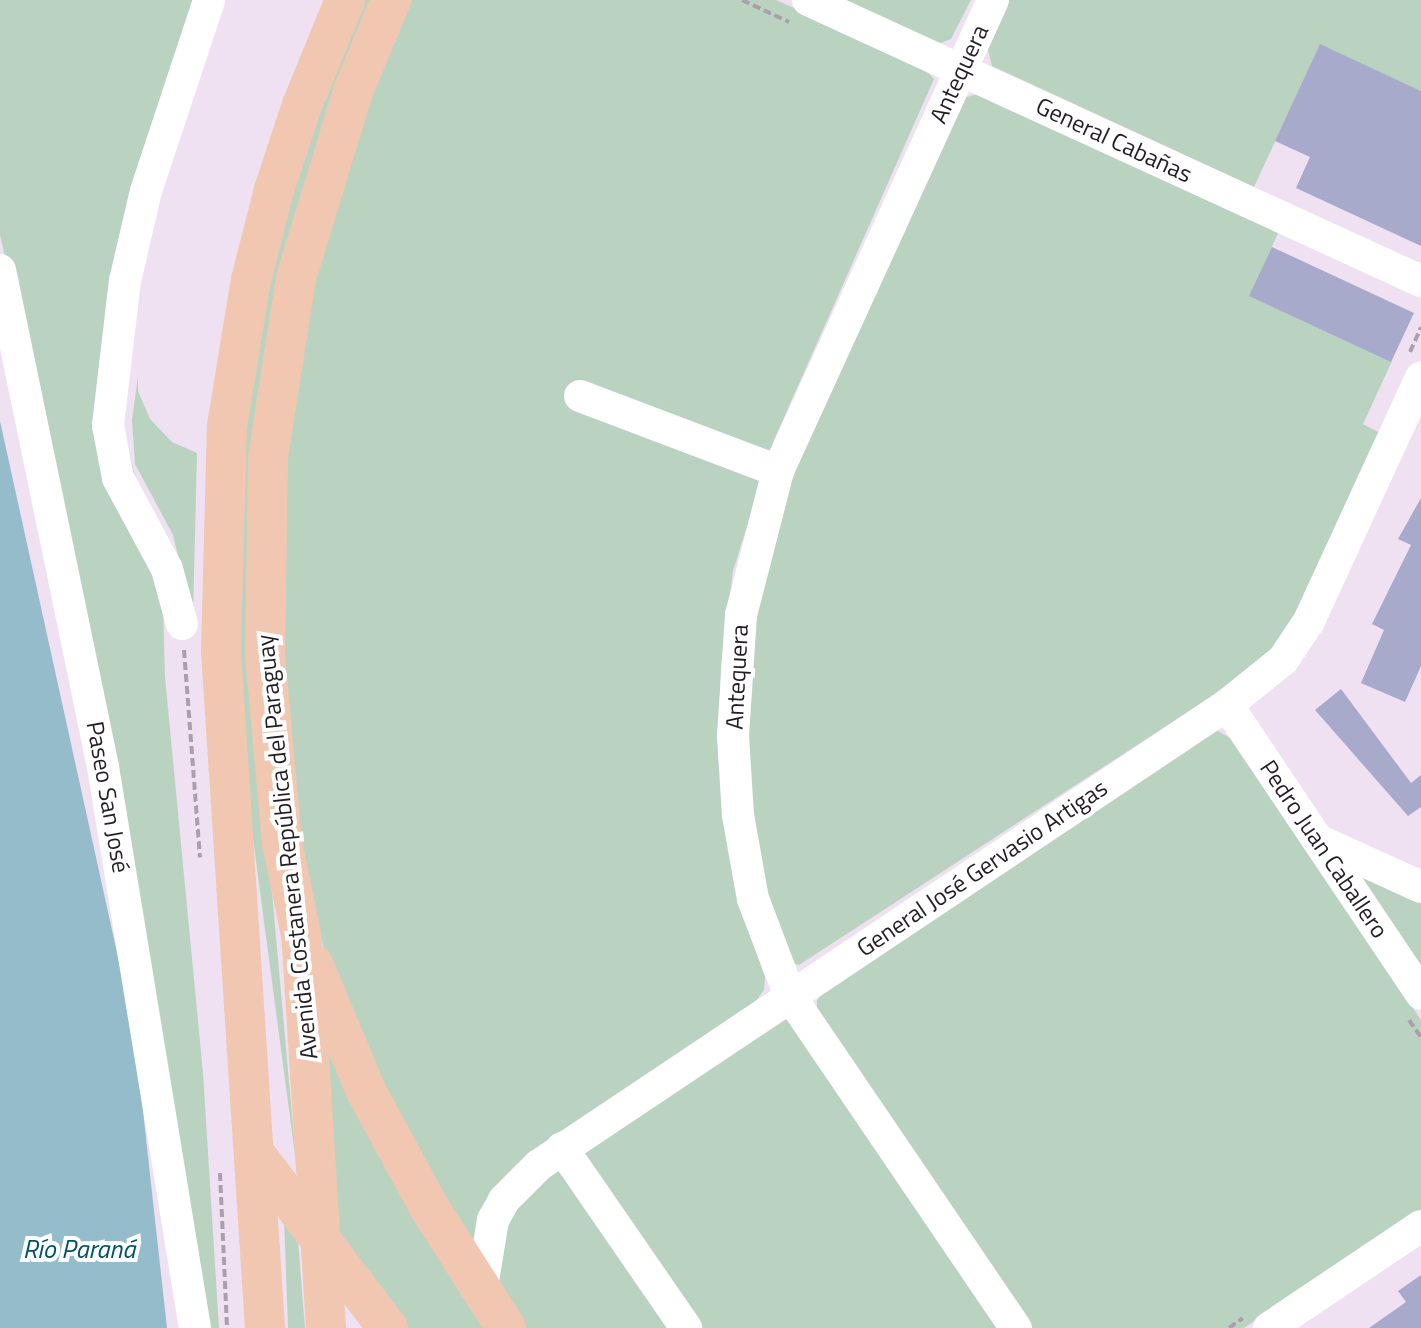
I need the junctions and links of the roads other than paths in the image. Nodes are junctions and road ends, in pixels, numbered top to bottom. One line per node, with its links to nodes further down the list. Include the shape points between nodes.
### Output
1 (209, 0): 12 (street, via 142,206 125,281 108,425 118,478 167,569)
2 (345, 0): 20 (main road, Avenida Costanera República del Paraguay, via 274,190 251,280 227,426 221,651)
3 (391, 0): 16 (main road, Avenida Costanera República del Paraguay, via 353,91 296,278 268,457 265,656 282,842)
4 (993, 0): 6 (street, Antequera)
5 (802, 13): 6 (street, General Cabañas)
6 (961, 70): 8 (street, General Cabañas); 11 (street, Antequera)
7 (0, 270): 24 (street, Paseo San José, via 103,767)
8 (1421, 281)
9 (1414, 369): 13 (street, General José Gervasio Artigas, via 1298,642)
10 (580, 396): 11 (street)
11 (778, 471): 17 (street, Antequera, via 741,615 733,736 738,815 753,899)
12 (182, 624)
13 (1227, 705): 14 (street, Pedro Juan Caballero); 17 (street, General José Gervasio Artigas)
14 (1318, 840): 15 (street); 18 (street, Pedro Juan Caballero)
15 (1421, 887)
16 (301, 935): 22 (main road, Avenida Costanera República del Paraguay); 23 (main road, via 366,1091)
17 (790, 996): 19 (street, General José Gervasio Artigas); 30 (street, Antequera)
18 (1412, 1003)
19 (562, 1148): 23 (street, General José Gervasio Artigas, via 504,1200 486,1246); 29 (street)
20 (238, 1162): 22 (main road); 25 (main road, Avenida Costanera República del Paraguay)
21 (1421, 1226): 31 (street)
22 (320, 1234): 26 (main road, Avenida Costanera República del Paraguay); 27 (main road)
23 (481, 1293): 28 (main road)
24 (195, 1328)
25 (265, 1328)
26 (326, 1328)
27 (388, 1328)
28 (506, 1328)
29 (686, 1328)
30 (1016, 1328)
31 (1269, 1328)

